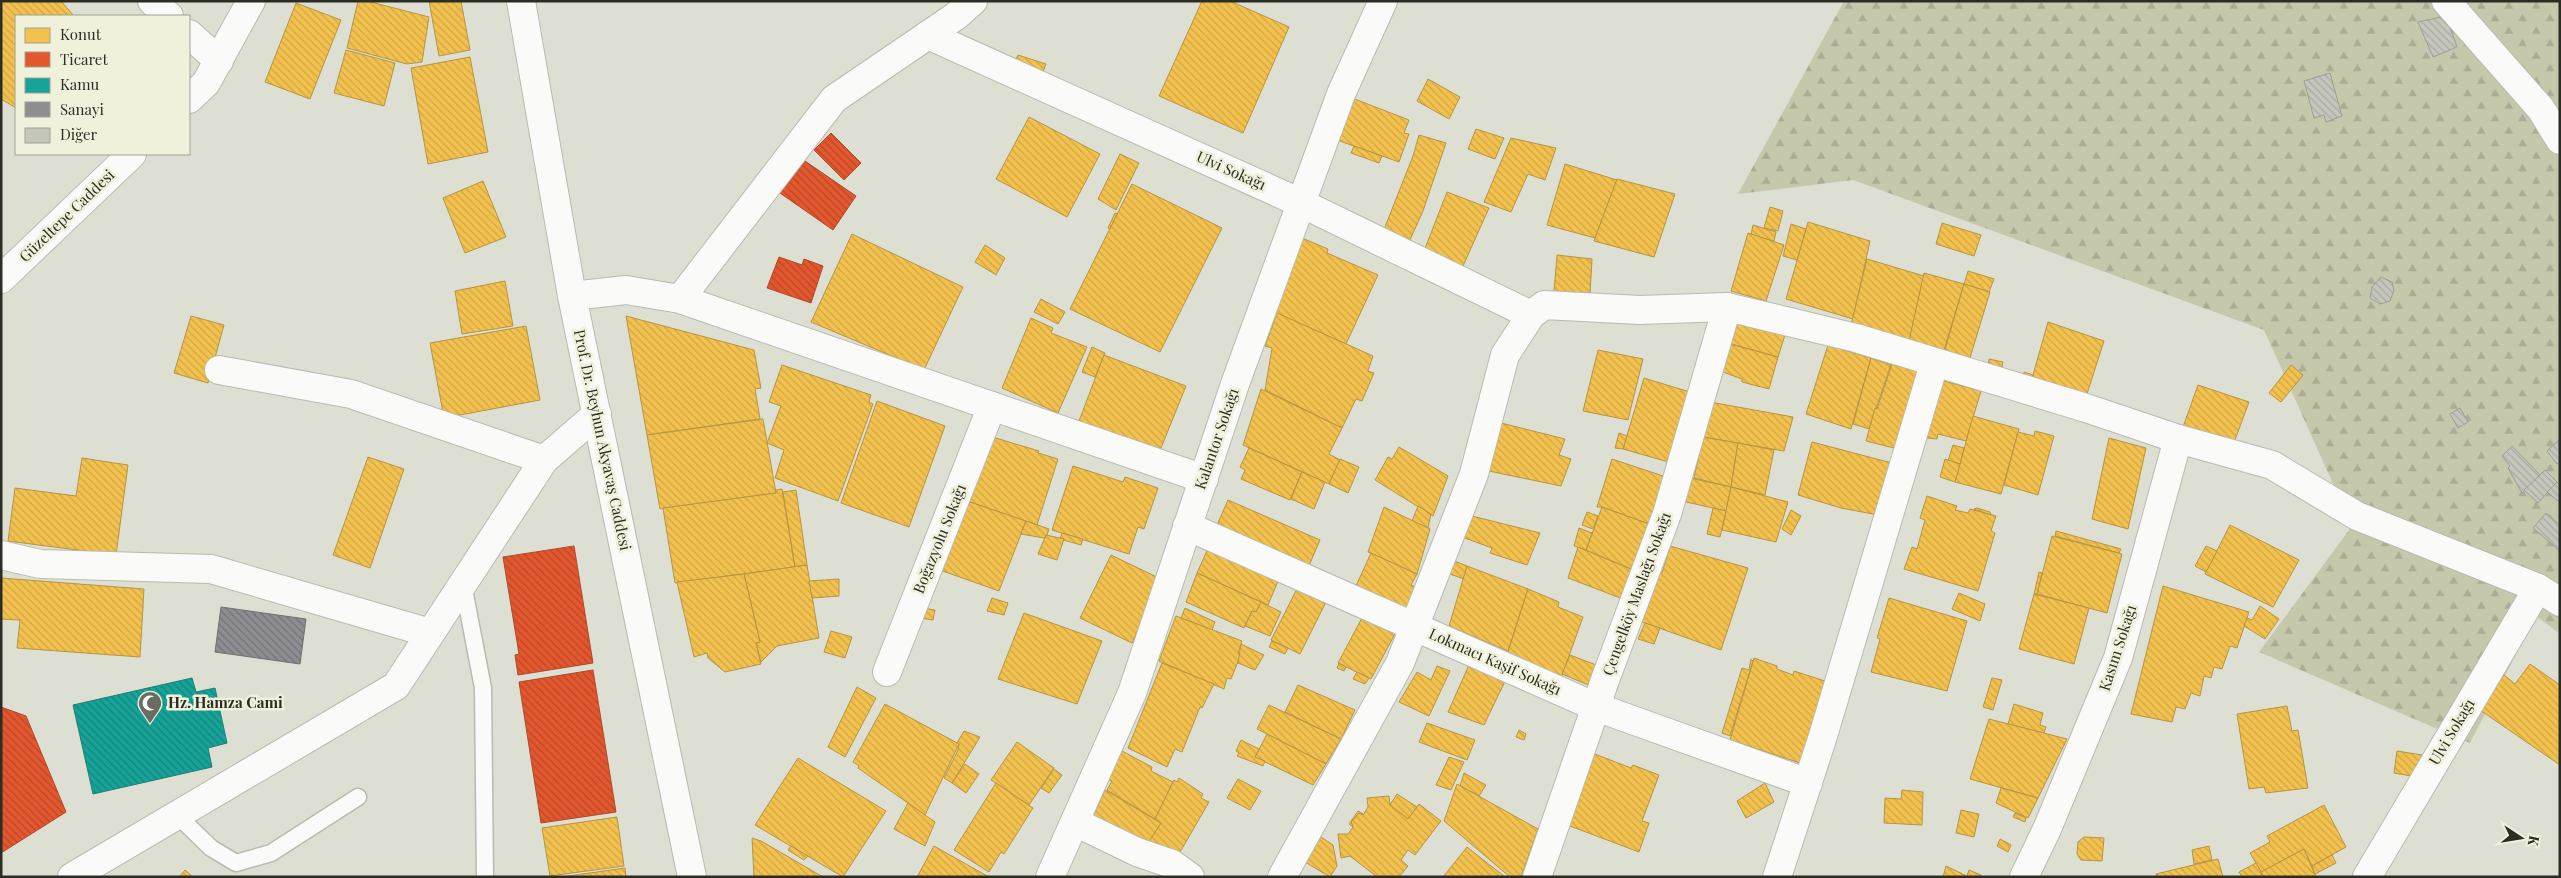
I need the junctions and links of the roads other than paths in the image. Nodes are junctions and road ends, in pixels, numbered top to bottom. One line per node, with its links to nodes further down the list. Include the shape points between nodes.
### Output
1 (152, 1): 7 (street)
2 (251, 1): 10 (street)
3 (521, 1): 16 (street, Prof. Dr. Beyhun Akyavaş Caddesi)
4 (973, 1): 9 (street)
5 (1383, 1): 14 (street, Kalantor Sokağı, via 1341,94)
6 (2446, 1): 12 (street, via 2541,109)
7 (168, 15)
8 (190, 35): 10 (street)
9 (928, 35): 14 (street, Ulvi Sokağı); 17 (street, via 834,99)
10 (219, 60): 11 (street, via 206,83)
11 (190, 99)
12 (2560, 140)
13 (131, 155): 15 (street, Güzeltepe Caddesi)
14 (1301, 202): 19 (street, Ulvi Sokağı); 26 (street, Kalantor Sokağı)
15 (1, 279)
16 (572, 296): 17 (street, via 626,290); 23 (street, Prof. Dr. Beyhun Akyavaş Caddesi)
17 (680, 299): 22 (street)
18 (1727, 307): 19 (street, via 1640,310 1544,304); 20 (street, via 1856,338); 34 (street, Çengelköy Maslağı Sokağı, via 1667,514)
19 (1531, 315): 31 (street, via 1505,355 1474,474)
20 (1934, 364): 24 (street, via 2086,408); 35 (street)
21 (220, 370): 25 (street, via 351,394)
22 (992, 406): 26 (street); 33 (street, Boğazyolu Sokağı)
23 (597, 414): 25 (street); 41 (street, Prof. Dr. Beyhun Akyavaş Caddesi)
24 (2178, 439): 30 (street, via 2272,465 2357,516); 47 (street, Kasım Sokağı, via 2118,658)
25 (544, 460): 29 (street)
26 (1204, 478): 27 (street, Kalantor Sokağı)
27 (1187, 526): 31 (street, Lokmacı Kaşif Sokağı); 38 (street, Kalantor Sokağı, via 1132,693)
28 (1, 555): 32 (street, via 40,564 211,569)
29 (463, 584): 32 (street); 40 (lane, via 483,688)
30 (2549, 595): 48 (street, Ulvi Sokağı)
31 (1415, 627): 34 (street, Lokmacı Kaşif Sokağı); 44 (street, via 1400,663)
32 (430, 633): 37 (street, via 396,686)
33 (887, 672)
34 (1596, 706): 35 (street, Lokmacı Kaşif Sokağı); 45 (street, Çengelköy Maslağı Sokağı)
35 (1808, 783): 46 (street)
36 (358, 797): 37 (lane, via 271,853 236,863 211,848)
37 (176, 815): 39 (street)
38 (1075, 822): 42 (street, Kalantor Sokağı); 43 (street, via 1137,852 1172,864)
39 (72, 877)
40 (485, 877)
41 (692, 877)
42 (1050, 877)
43 (1190, 877)
44 (1282, 877)
45 (1537, 877)
46 (1777, 877)
47 (2024, 877)
48 (2367, 877)

